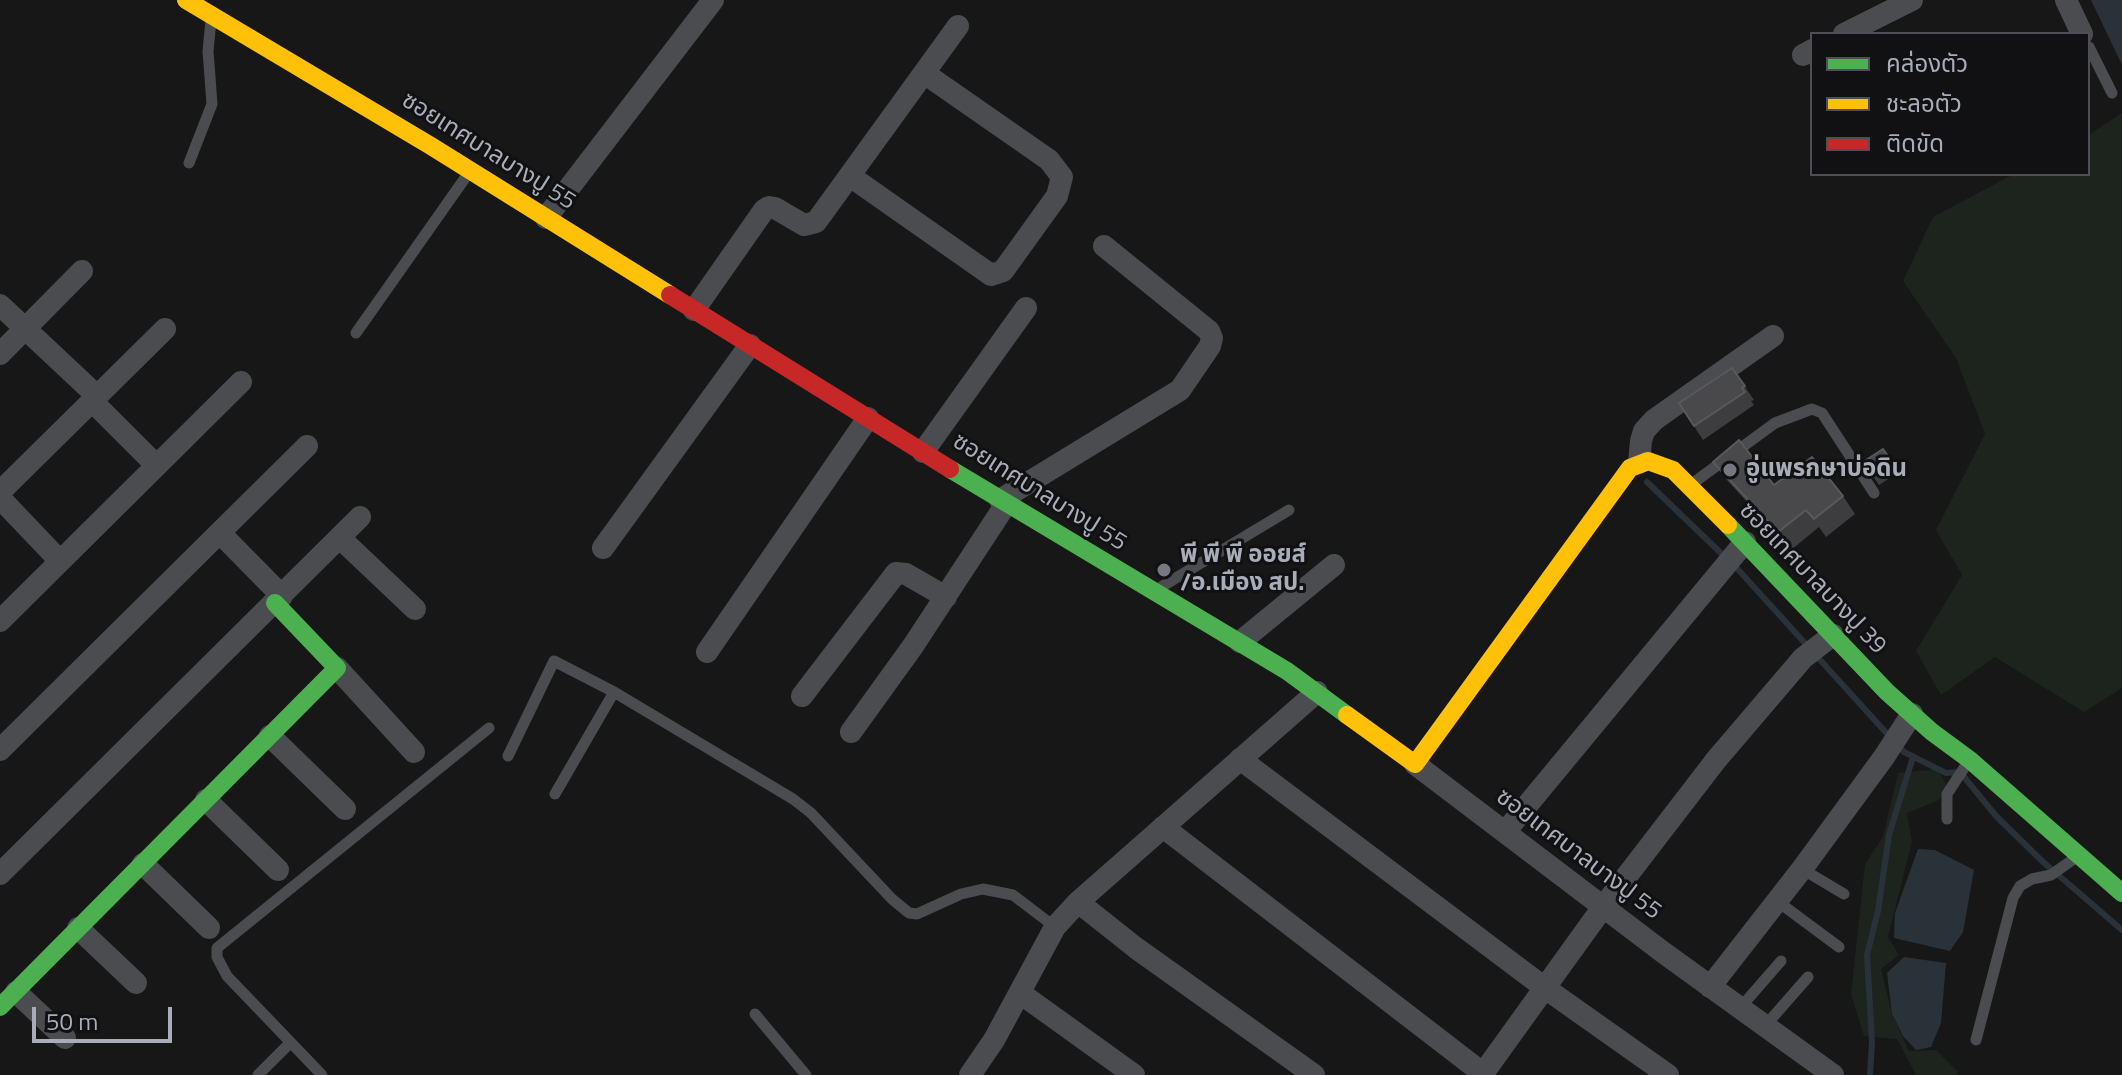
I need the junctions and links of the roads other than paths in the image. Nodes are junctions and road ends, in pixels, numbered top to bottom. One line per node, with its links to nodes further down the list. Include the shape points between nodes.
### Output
1 (186, 0): 5 (street, ซอยเทศบาลบางปู 55)
2 (713, 0): 15 (street)
3 (1912, 0): 7 (street)
4 (2066, 0): 8 (street)
5 (218, 8): 12 (lane, via 208,51 212,104); 13 (street, ซอยเทศบาลบางปู 55)
6 (958, 26): 10 (street)
7 (1848, 32)
8 (2081, 32)
9 (2090, 51): 11 (lane)
10 (924, 73): 14 (street); 14 (street, via 1058,169 1061,186 1048,209 1003,271 991,275)
11 (2112, 93)
12 (189, 163)
13 (470, 171): 15 (street, ซอยเทศบาลบางปู 55); 23 (lane)
14 (850, 176): 20 (street, via 816,222 804,225 775,208 764,210)
15 (546, 218): 20 (street, ซอยเทศบาลบางปู 55)
16 (1104, 246): 37 (street, via 1209,331 1210,346 1180,390)
17 (82, 271): 22 (street)
18 (0, 305): 22 (street)
19 (1026, 308): 31 (street)
20 (694, 310): 25 (street, ซอยเทศบาลบางปู 55)
21 (165, 329): 28 (street)
22 (25, 330): 26 (street); 28 (street)
23 (356, 333)
24 (1773, 336): 32 (street, via 1654,420 1644,431)
25 (750, 345): 29 (street, ซอยเทศบาลบางปู 55); 42 (street)
26 (0, 354)
27 (241, 382): 33 (street)
28 (94, 399): 33 (street); 36 (street)
29 (868, 418): 31 (street, ซอยเทศบาลบางปู 55); 53 (street)
30 (307, 446): 40 (street)
31 (923, 452): 37 (street, ซอยเทศบาลบางปู 55)
32 (1639, 463): 34 (street, ซอยเทศบาลบางปู 39, via 1661,464); 66 (street, via 1623,477)
33 (156, 465): 44 (street)
34 (1689, 486): 35 (lane, via 1775,423 1812,409 1822,413); 43 (street, ซอยเทศบาลบางปู 39)
35 (1874, 493)
36 (0, 495): 44 (street)
37 (1003, 502): 46 (street, ซอยเทศบาลบางปู 55); 47 (street)
38 (1289, 510): 46 (lane)
39 (360, 517): 41 (street)
40 (220, 533): 48 (street); 62 (street)
41 (340, 538): 48 (street); 49 (street)
42 (603, 548)
43 (1735, 555): 52 (street, ซอยเทศบาลบางปู 39); 73 (street)
44 (60, 561): 50 (street)
45 (1334, 565): 51 (street)
46 (1152, 593): 51 (street, ซอยเทศบาลบางปู 55)
47 (946, 597): 57 (street, via 896,573); 60 (street)
48 (278, 599): 54 (street); 78 (street)
49 (415, 609)
50 (0, 621)
51 (1240, 642): 56 (street, ซอยเทศบาลบางปู 55)
52 (1818, 645): 58 (street, ซอยเทศบาลบางปู 39); 83 (street, via 1716,760)
53 (707, 652)
54 (337, 668): 61 (street); 63 (street)
55 (614, 692): 64 (lane, via 554,661); 68 (lane); 84 (lane, via 793,799 909,913 983,889 1013,895)
56 (1317, 692): 65 (street); 66 (street, ซอยเทศบาลบางปู 55)
57 (802, 696)
58 (1906, 723): 67 (street, ซอยเทศบาลบางปู 39); 76 (street)
59 (489, 728): 100 (lane, via 217,948 227,976)
60 (851, 732)
61 (270, 736): 69 (street); 70 (street)
62 (0, 750)
63 (414, 752)
64 (508, 756)
65 (1240, 759): 72 (street); 92 (street)
66 (1415, 764): 73 (street, ซอยเทศบาลบางปู 55)
67 (1964, 767): 71 (lane, via 1947,794); 74 (street, ซอยเทศบาลบางปู 39)
68 (555, 794)
69 (206, 800): 75 (street); 77 (street)
70 (345, 809)
71 (1947, 819)
72 (1163, 827): 82 (street); 107 (street)
73 (1505, 832): 83 (street, ซอยเทศบาลบางปู 55)
74 (2072, 860): 79 (street, ซอยเทศบาลบางปู 39); 99 (lane, via 2051,875 2025,882 2013,898)
75 (143, 864): 85 (street); 86 (street)
76 (1802, 869): 80 (lane); 81 (street)
77 (278, 870)
78 (0, 874)
79 (2122, 893)
80 (1844, 894)
81 (1777, 901): 87 (lane); 91 (street)
82 (1078, 902): 84 (street); 106 (street)
83 (1603, 907): 91 (street, ซอยเทศบาลบางปู 55); 92 (street)
84 (1055, 927): 93 (street)
85 (78, 928): 90 (street); 94 (street)
86 (209, 928)
87 (1839, 947)
88 (1781, 961): 95 (lane)
89 (1808, 977): 97 (lane)
90 (136, 983)
91 (1710, 987): 95 (street, ซอยเทศบาลบางปู 55)
92 (1545, 988): 107 (street); 108 (street)
93 (1020, 993): 104 (street); 105 (street)
94 (8, 1000): 98 (street)
95 (1740, 1008): 97 (street, ซอยเทศบาลบางปู 55)
96 (755, 1014): 103 (lane)
97 (1765, 1026): 109 (street, ซอยเทศบาลบางปู 55)
98 (65, 1038)
99 (1976, 1040)
100 (290, 1043): 101 (lane); 102 (lane)
101 (258, 1075)
102 (322, 1075)
103 (806, 1075)
104 (970, 1075)
105 (1134, 1075)
106 (1314, 1075)
107 (1483, 1075)
108 (1668, 1075)
109 (1833, 1075)

